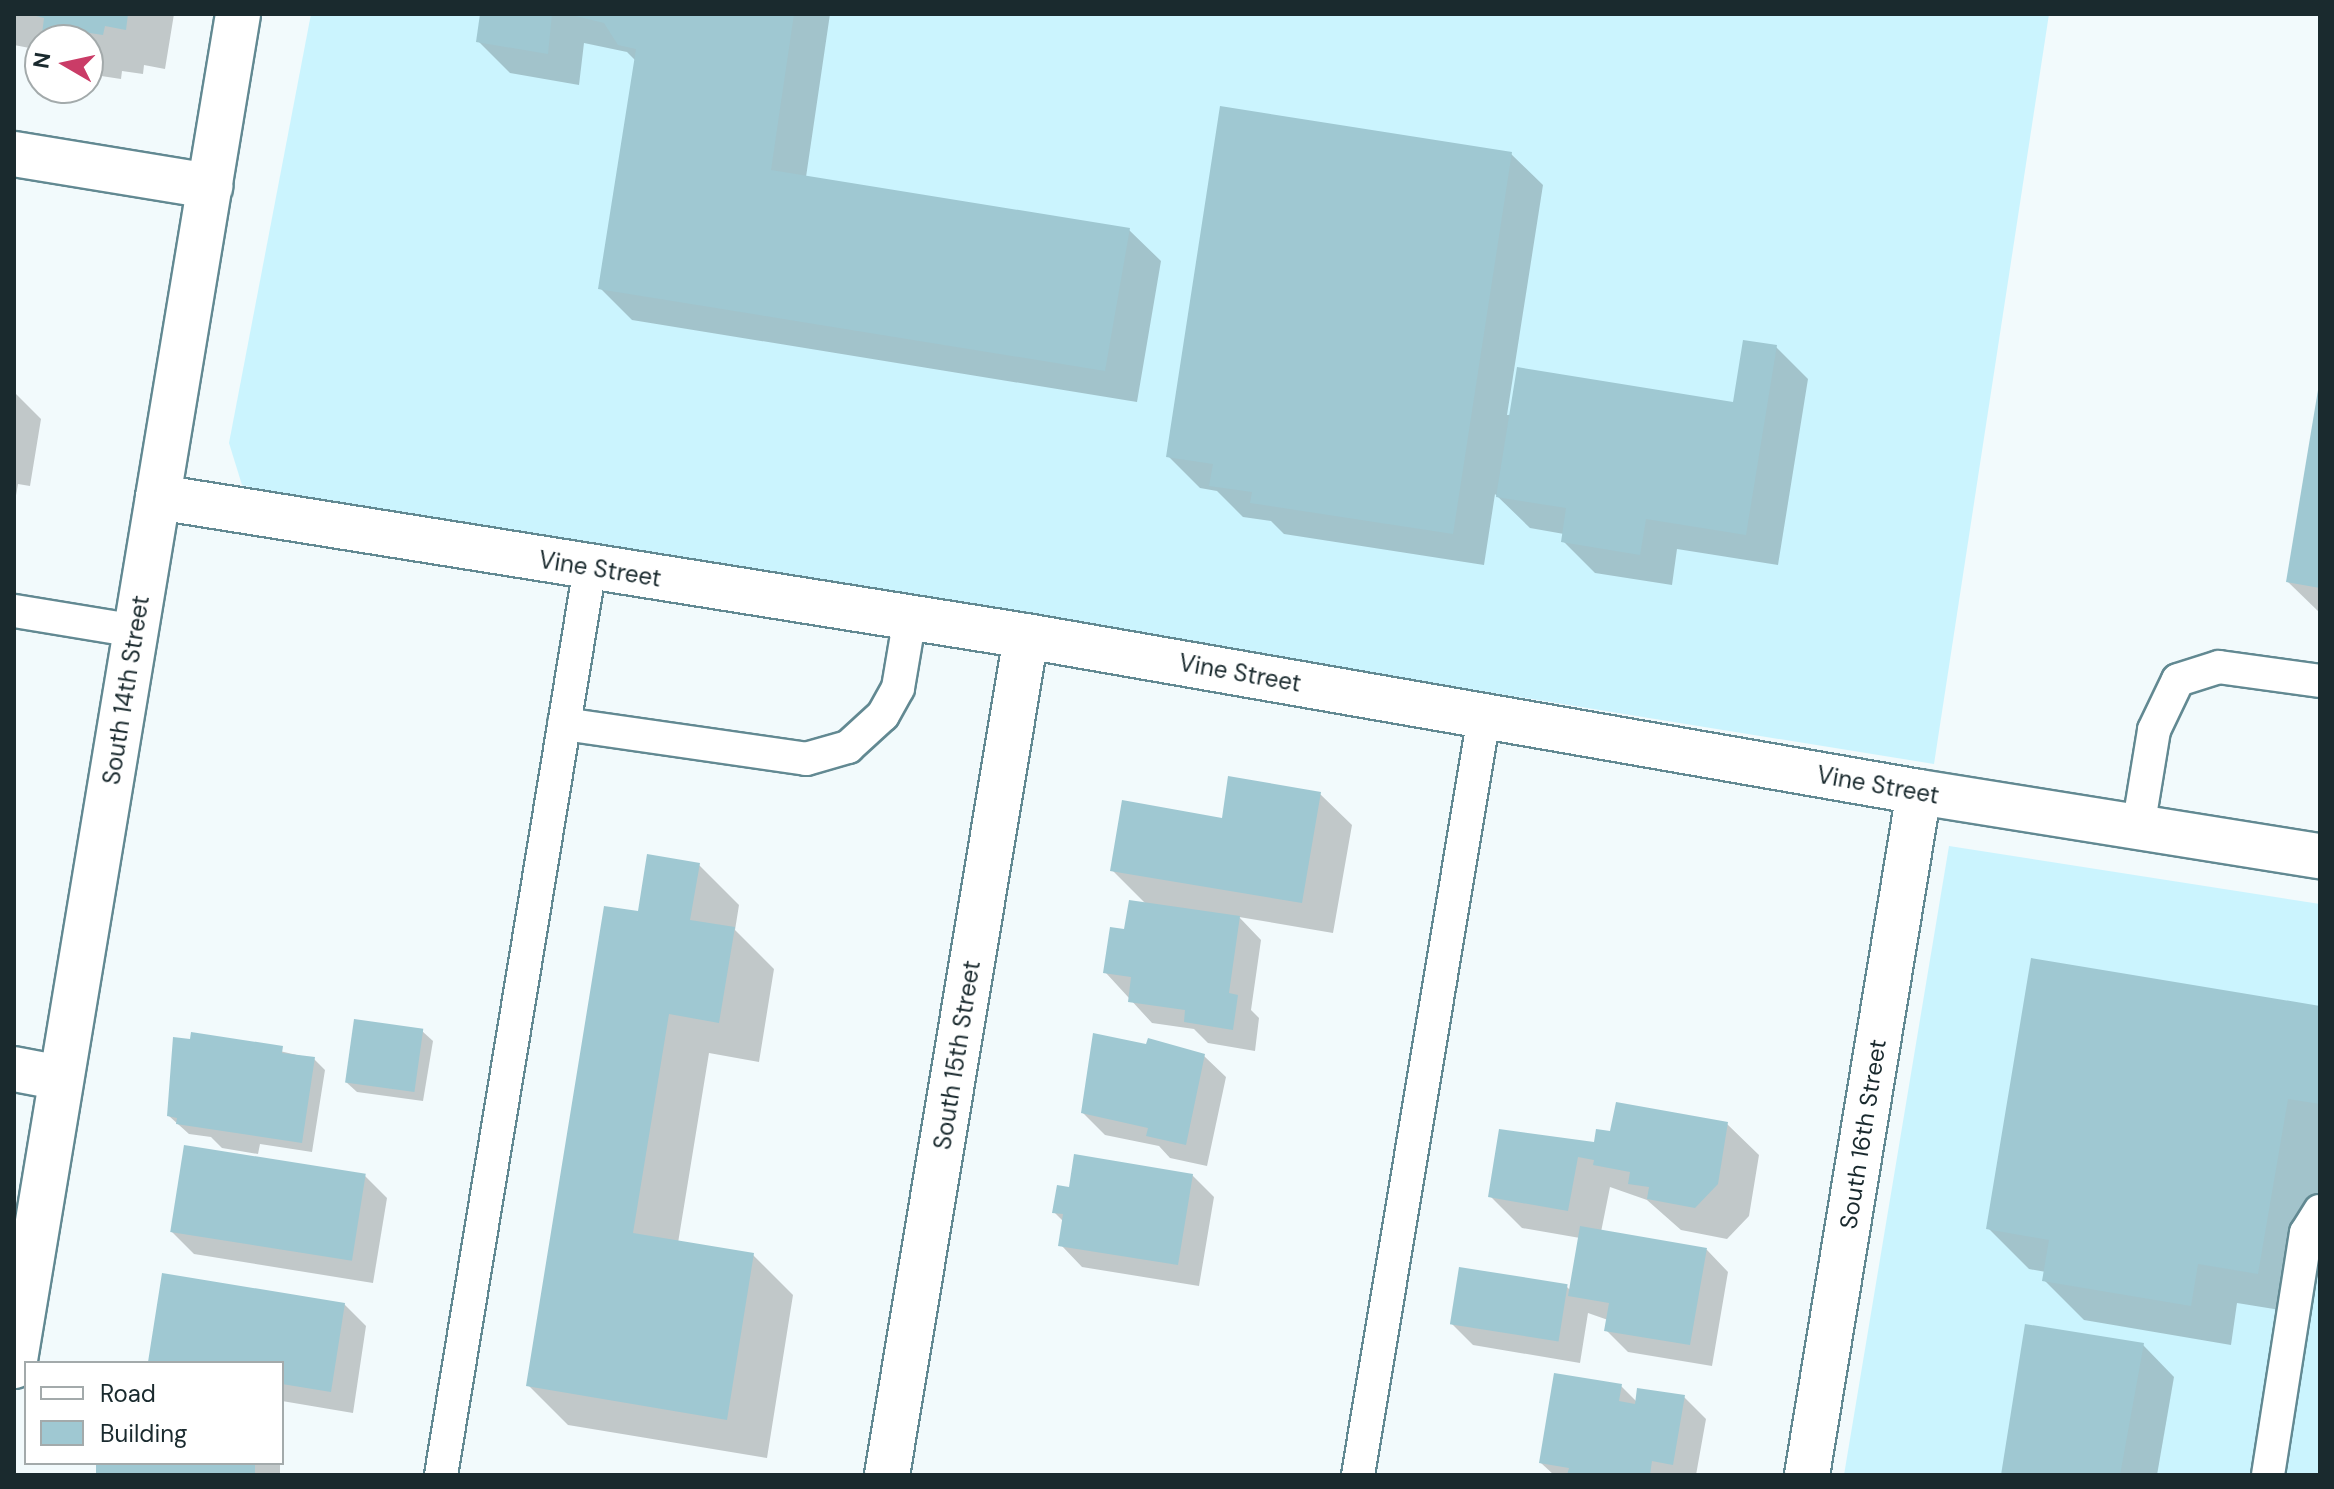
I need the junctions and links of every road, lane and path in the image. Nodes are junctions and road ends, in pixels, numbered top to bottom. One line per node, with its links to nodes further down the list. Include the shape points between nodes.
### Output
1 (238, 14): 3 (street, South 14th Street)
2 (14, 154): 3 (street)
3 (210, 186): 4 (street, South 14th Street)
4 (158, 497): 5 (street, Vine Street); 8 (street, South 14th Street)
5 (590, 567): 7 (street, Vine Street); 12 (lane)
6 (14, 611): 8 (lane)
7 (910, 617): 9 (street, Vine Street); 12 (lane, via 898,688 883,715 848,747 806,759)
8 (136, 631): 17 (street, South 14th Street)
9 (1026, 636): 11 (street, Vine Street); 21 (street, South 15th Street)
10 (2320, 681): 14 (lane, via 2219,667 2178,680 2154,730)
11 (1484, 716): 13 (street, Vine Street); 22 (lane)
12 (564, 724): 20 (lane)
13 (1919, 792): 14 (street, Vine Street); 23 (street, South 16th Street)
14 (2138, 828): 15 (street, Vine Street)
15 (2320, 856)
16 (14, 1069): 17 (street)
17 (61, 1078): 19 (street, South 14th Street)
18 (2320, 1211): 24 (lane, via 2306,1233)
19 (14, 1366)
20 (441, 1475)
21 (887, 1475)
22 (1358, 1475)
23 (1807, 1475)
24 (2268, 1475)

